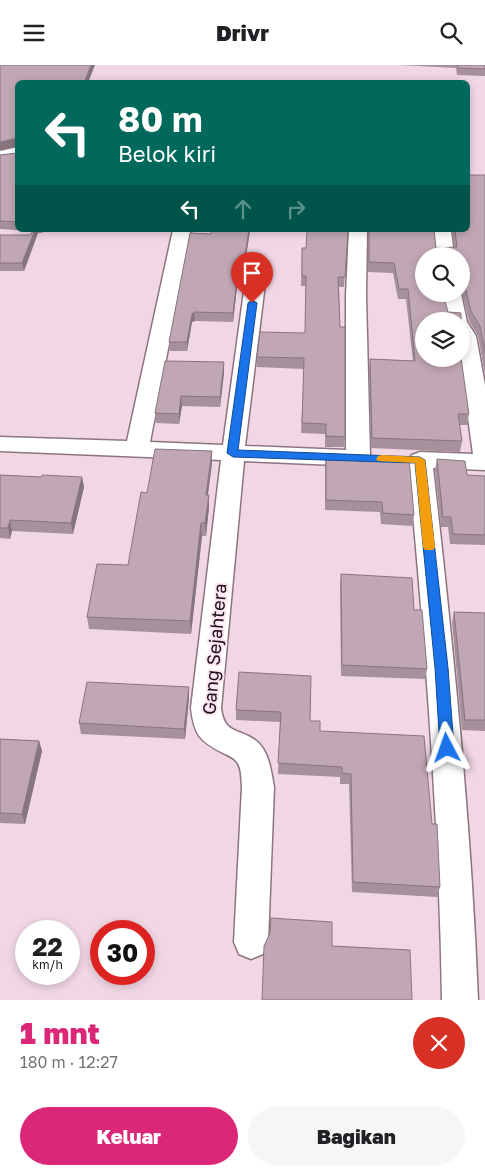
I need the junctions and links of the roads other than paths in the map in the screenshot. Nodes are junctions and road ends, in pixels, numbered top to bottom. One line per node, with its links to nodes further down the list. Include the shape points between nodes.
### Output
1 (15, 154): 2 (street)
2 (0, 156)
3 (182, 232): 10 (street)
4 (358, 232): 13 (street)
5 (442, 232): 6 (street)
6 (444, 247)
7 (255, 284): 11 (street)
8 (470, 357): 12 (street)
9 (0, 444): 10 (street)
10 (136, 449): 11 (street)
11 (233, 453): 13 (street); 16 (street, Gang Sejahtera, via 206,708 208,726 218,736 246,750 255,764 258,787)
12 (485, 457)
13 (358, 458): 14 (street)
14 (402, 459): 15 (street); 17 (street, via 442,668 460,947)
15 (485, 462)
16 (251, 942)
17 (460, 1000)

